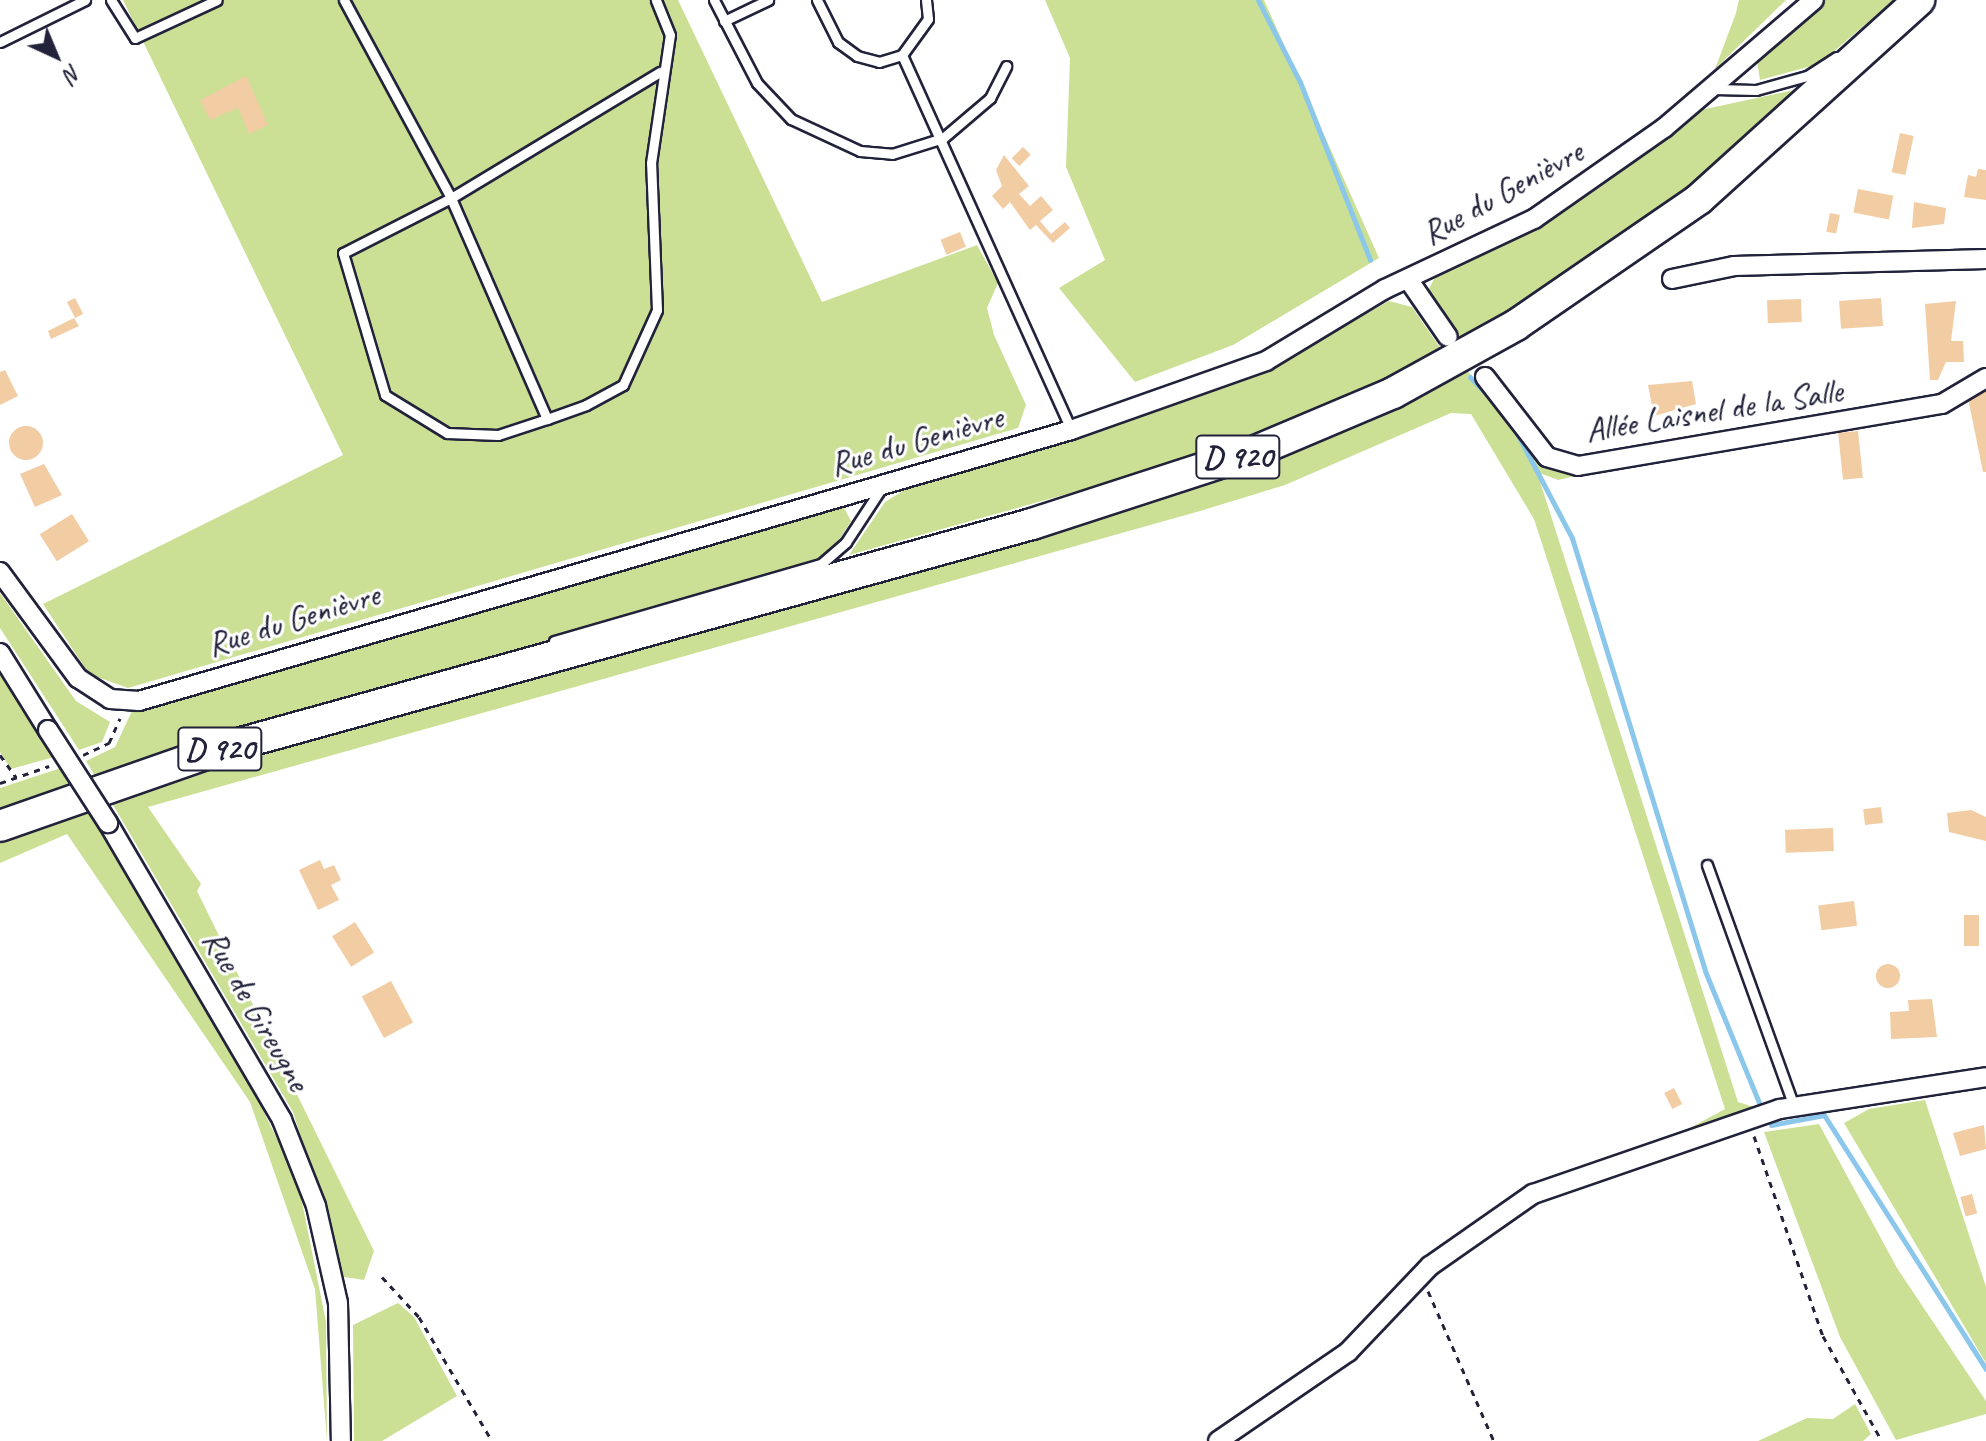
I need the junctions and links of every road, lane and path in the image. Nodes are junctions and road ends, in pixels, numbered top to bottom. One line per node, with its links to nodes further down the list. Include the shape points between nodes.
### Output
1 (85, 0): 14 (lane)
2 (111, 0): 3 (lane, via 135,38)
3 (217, 0)
4 (344, 0): 20 (lane)
5 (656, 0): 17 (lane, via 670,35)
6 (714, 0): 13 (lane)
7 (768, 0): 13 (lane)
8 (817, 0): 15 (lane, via 838,42 857,56 879,62)
9 (926, 0): 15 (lane, via 928,19)
10 (1814, 0): 18 (street, Rue du Genièvre)
11 (1902, 0): 18 (lane, via 1807,76 1756,90)
12 (1919, 0): 32 (main road, D 920, via 1699,199 1516,325 1393,393 1251,453 1032,524)
13 (724, 21): 19 (lane, via 757,83 791,119 832,143 892,154)
14 (0, 42)
15 (902, 55): 19 (lane)
16 (1006, 66): 19 (lane, via 990,98)
17 (660, 72): 20 (lane); 27 (lane, via 651,163 654,331 623,385)
18 (1710, 89): 22 (street, Rue du Genièvre, via 1534,219)
19 (943, 138): 28 (lane)
20 (451, 198): 27 (lane); 27 (lane, via 343,253 385,395 447,433 498,435)
21 (1986, 259): 23 (street, via 1734,266)
22 (1408, 279): 24 (street); 28 (street, Rue du Genièvre, via 1266,361)
23 (1672, 279)
24 (1448, 337)
25 (1485, 377): 26 (street, Allée Laisnel de la Salle, via 1547,457 1578,466 1942,404)
26 (1986, 378)
27 (547, 419)
28 (1071, 430): 29 (street, Rue du Genièvre)
29 (886, 481): 30 (street, Rue du Genièvre, via 139,701 110,699 78,678); 32 (lane, via 846,542 821,564 539,645)
30 (0, 572)
31 (0, 653): 42 (street, Rue de Gireugne, bridge, via 261,1080 316,1206 338,1303)
32 (444, 686): 35 (main road, D 920, via 220,749)
33 (0, 755): 34 (path)
34 (16, 777)
35 (0, 826)
36 (1707, 865): 38 (lane)
37 (1986, 1077): 38 (street)
38 (1787, 1108): 39 (street)
39 (1752, 1118): 40 (street, via 1533,1194); 46 (path, via 1791,1260 1823,1336)
40 (1420, 1276): 44 (street, via 1348,1352); 45 (path)
41 (382, 1277): 43 (path, via 419,1317)
42 (341, 1441)
43 (492, 1441)
44 (1218, 1441)
45 (1494, 1441)
46 (1882, 1441)

